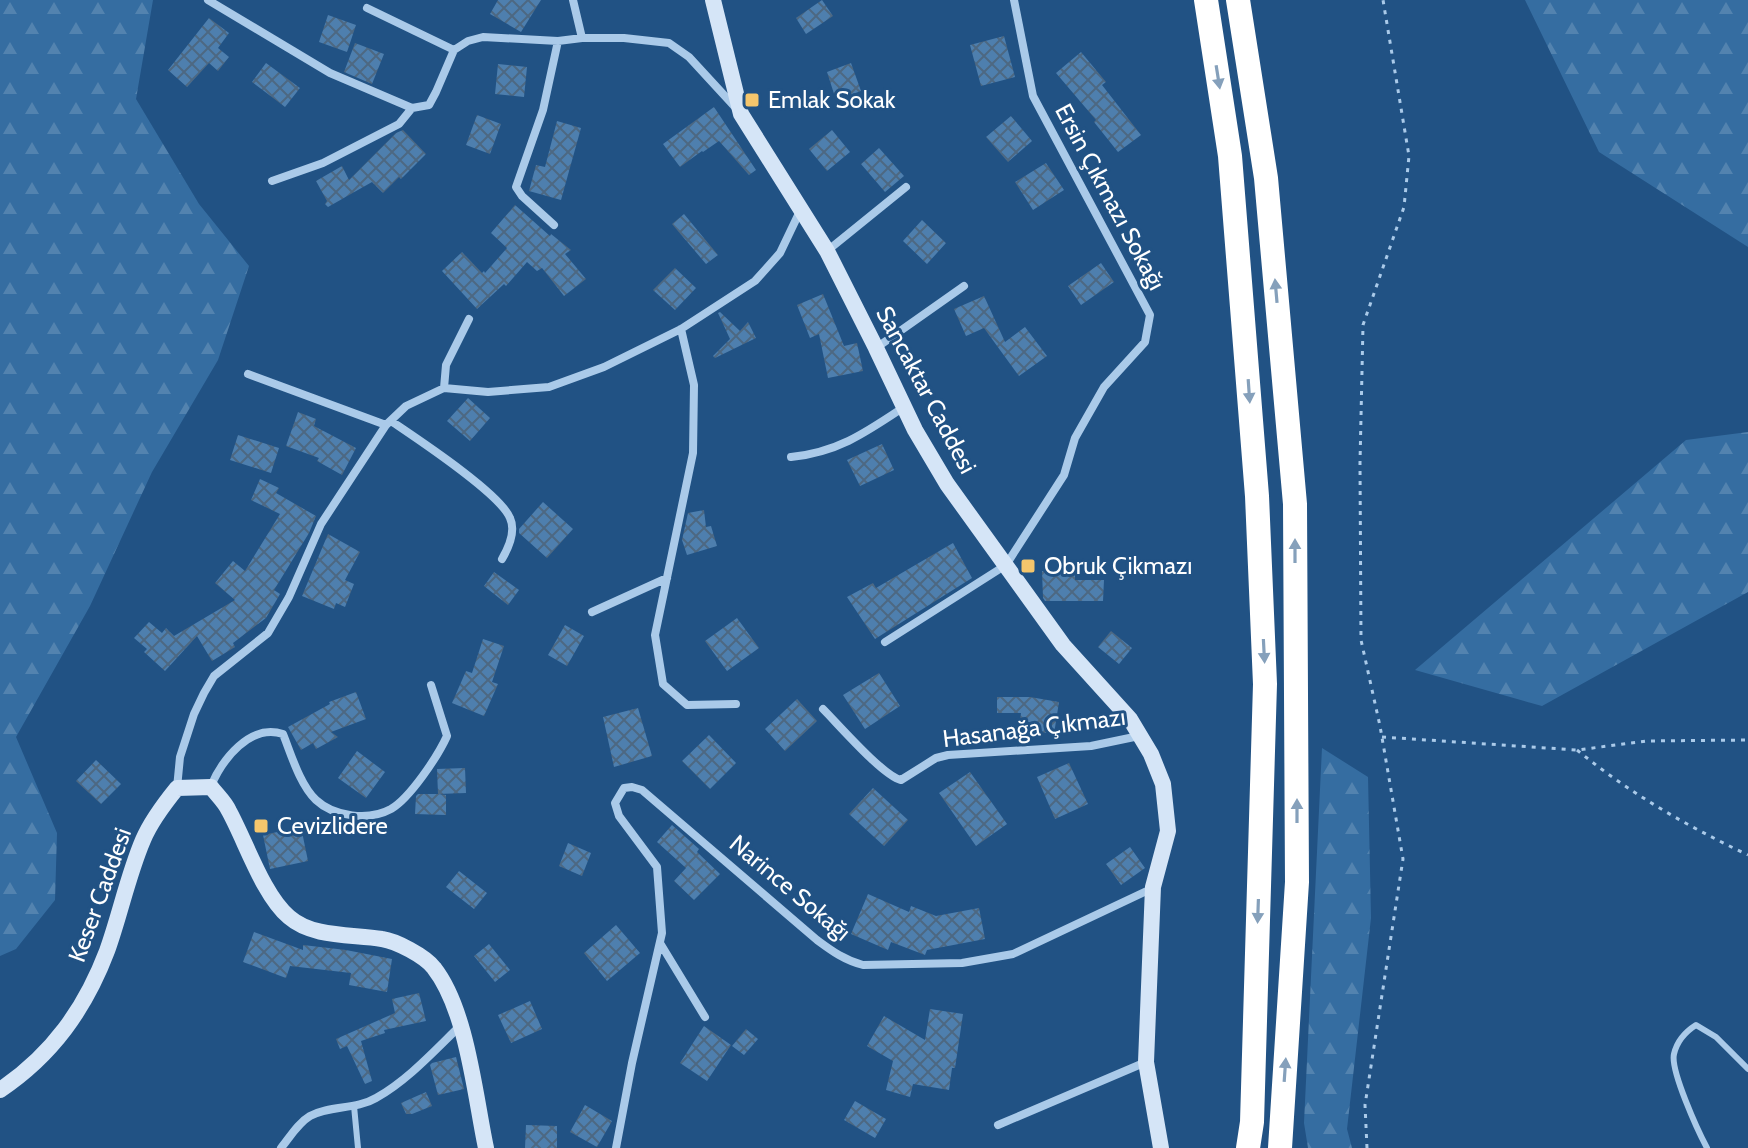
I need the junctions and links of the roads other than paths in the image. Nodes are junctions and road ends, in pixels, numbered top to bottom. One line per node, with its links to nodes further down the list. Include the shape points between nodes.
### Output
1 (208, 0): 11 (street, via 330,73)
2 (573, 0): 8 (street)
3 (713, 0): 12 (street, Sancaktar Caddesi)
4 (1014, 0): 28 (street, Ersin Çıkmazı Sokağı, via 1033,96 1150,315 1145,342 1104,387 1075,438 1064,475)
5 (1206, 0): 52 (highway, one-way to 52, via 1230,156 1257,496 1265,684)
6 (1238, 0): 53 (highway, one-way to 6, via 1297,882 1295,504 1266,178)
7 (367, 8): 10 (street)
8 (582, 38): 9 (street); 12 (street, via 669,43 689,57)
9 (558, 41): 10 (street, via 483,37); 16 (street, via 543,110 516,187)
10 (454, 50): 11 (street, via 429,105)
11 (412, 108): 13 (street, via 399,124 323,163)
12 (741, 114): 15 (street, Sancaktar Caddesi)
13 (272, 181)
14 (906, 187): 17 (street)
15 (801, 209): 17 (street, Sancaktar Caddesi); 20 (street, via 780,253 755,281)
16 (554, 225)
17 (827, 251): 21 (street, Sancaktar Caddesi)
18 (964, 286): 21 (street)
19 (469, 319): 23 (street, via 446,365)
20 (681, 329): 23 (street, via 549,387 488,392); 29 (street, via 694,385 693,453)
21 (876, 348): 24 (street, Sancaktar Caddesi)
22 (248, 374): 25 (street)
23 (444, 388): 25 (street, via 406,406)
24 (904, 407): 26 (street, via 859,437 814,455); 28 (street, Sancaktar Caddesi, via 947,484)
25 (388, 423): 27 (street, via 439,454 499,503 511,519 511,544); 37 (street, via 321,524 268,633 214,676 204,693 180,757)
26 (791, 457)
27 (502, 559)
28 (1006, 565): 31 (street); 35 (street, Sancaktar Caddesi, via 1063,645)
29 (667, 578): 30 (street); 33 (street, via 655,635 663,684 687,705)
30 (592, 612)
31 (885, 642)
32 (431, 685): 36 (street, via 447,736 415,786 391,809 351,815 328,809 309,791 283,734 274,731 260,733 232,752)
33 (736, 704)
34 (823, 709): 35 (street, Hasanağa Çıkmazı, via 901,780 948,755 1091,746)
35 (1140, 736): 38 (street, Sancaktar Caddesi, via 1163,784 1168,831)
36 (211, 787): 37 (street); 41 (street, via 227,807 270,894 289,917 317,931 386,939 410,950 433,966)
37 (177, 788): 44 (street, Keser Caddesi, via 143,839 107,950 82,1007 37,1061)
38 (1153, 887): 39 (street, Narince Sokağı, via 1013,954 962,963 863,965 838,956 817,940 642,790 624,788 615,803 619,816 657,867); 42 (street, Sancaktar Caddesi)
39 (660, 943): 40 (street); 50 (street, Narince Sokağı)
40 (705, 1017)
41 (461, 1025): 45 (street, via 397,1086); 49 (street)
42 (1146, 1062): 46 (street); 51 (street, Sancaktar Caddesi)
43 (1748, 1069): 54 (lane, via 1696,1025 1684,1032 1673,1056)
44 (0, 1090)
45 (354, 1106): 47 (street, via 310,1116); 48 (lane)
46 (998, 1125)
47 (281, 1148)
48 (358, 1148)
49 (486, 1148)
50 (616, 1148)
51 (1161, 1148)
52 (1248, 1148)
53 (1280, 1148)
54 (1707, 1148)

